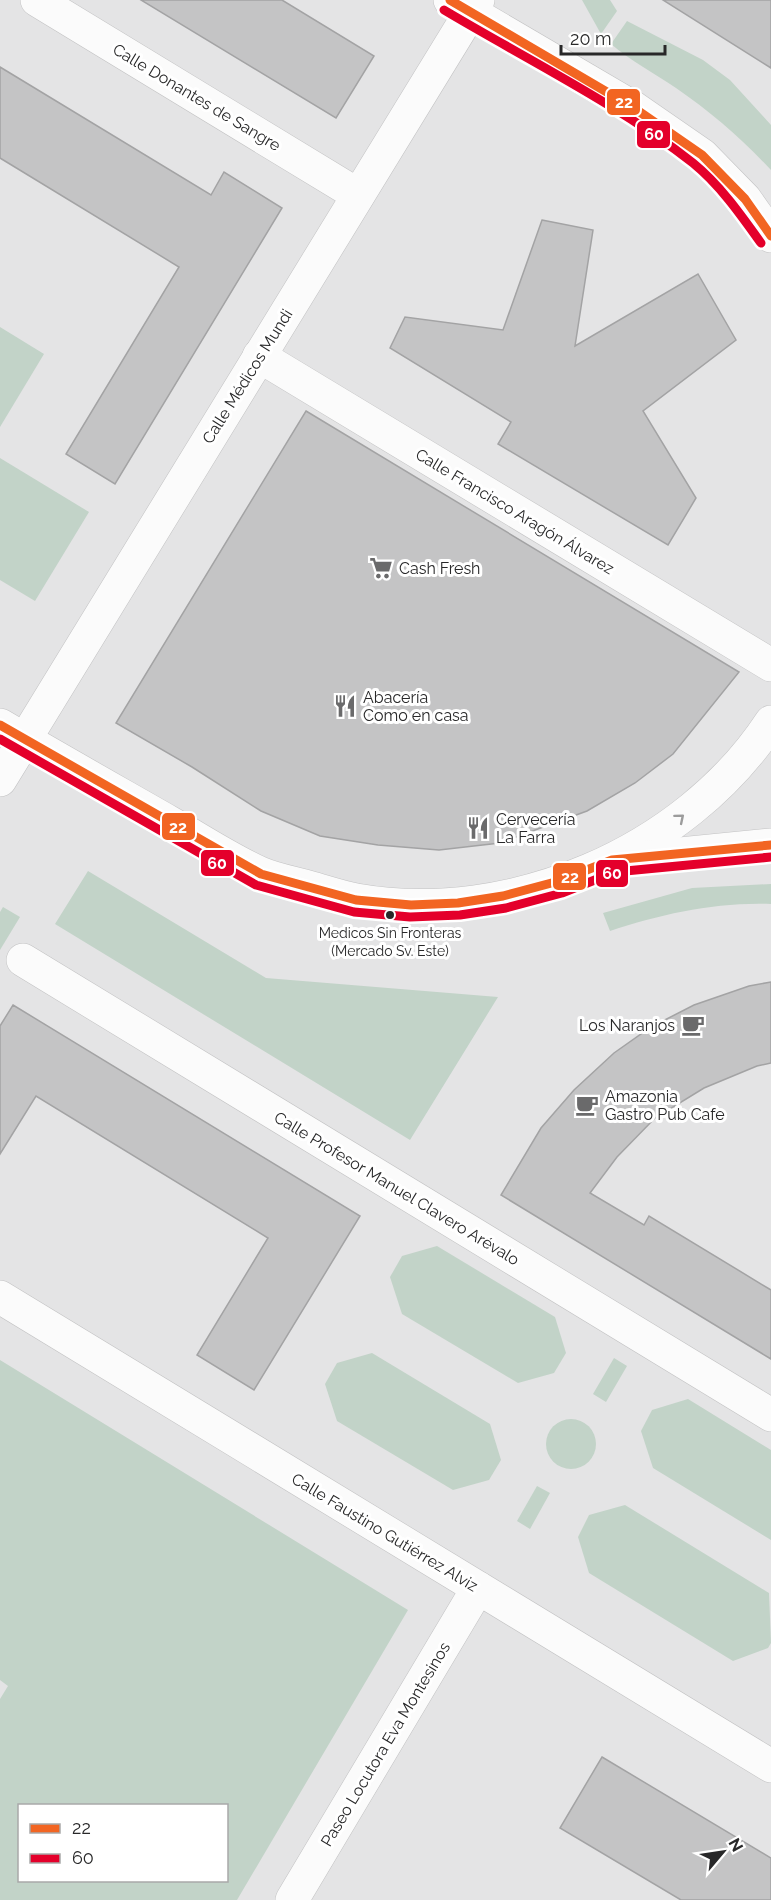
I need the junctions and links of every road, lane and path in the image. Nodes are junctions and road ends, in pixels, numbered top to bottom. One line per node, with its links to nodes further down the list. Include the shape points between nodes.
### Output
1 (37, 0): 3 (street, Calle Donantes de Sangre)
2 (466, 4): 3 (street, Calle Médicos Mundi); 4 (street, via 702,155 745,199)
3 (358, 195): 5 (street, Calle Médicos Mundi)
4 (771, 236)
5 (259, 356): 6 (street, Calle Francisco Aragón Álvarez); 8 (street, Calle Médicos Mundi)
6 (771, 665)
7 (771, 722): 11 (street, one-way to 7, via 671,825 720,784)
8 (12, 732): 9 (street, Calle Médicos Mundi); 11 (street, via 261,874 356,900 411,905 459,903 559,881)
9 (0, 780)
10 (771, 846): 11 (street)
11 (612, 860)
12 (23, 960): 14 (street, Calle Profesor Manuel Clavero Arévalo)
13 (0, 1297): 15 (street, Calle Faustino Gutiérrez Alviz)
14 (771, 1415)
15 (478, 1588): 16 (street, Calle Faustino Gutiérrez Alviz); 17 (street, Paseo Locutora Eva Montesinos)
16 (771, 1766)
17 (292, 1900)

